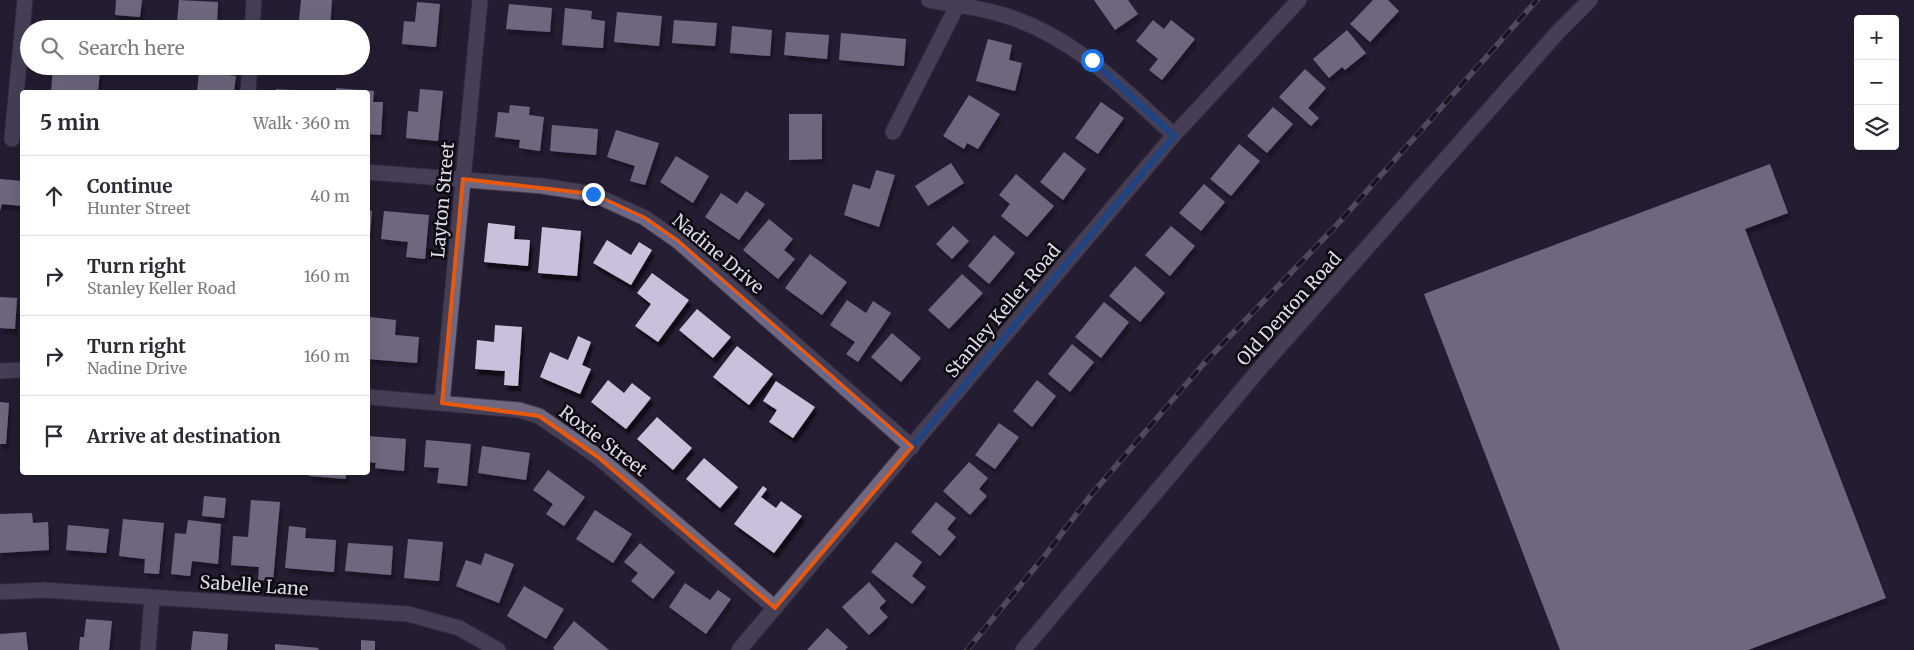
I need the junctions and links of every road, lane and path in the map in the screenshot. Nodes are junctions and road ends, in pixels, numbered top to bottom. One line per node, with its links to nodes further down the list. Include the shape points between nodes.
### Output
1 (25, 0): 8 (street)
2 (254, 0): 9 (street)
3 (480, 0): 17 (street, Layton Street)
4 (929, 0): 7 (street)
5 (1299, 0): 14 (street, Stanley Keller Road)
6 (1590, 0): 29 (street, Old Denton Road, via 1263,365)
7 (957, 3): 13 (street); 14 (street, via 1000,13 1061,39 1092,60)
8 (23, 20)
9 (253, 20)
10 (20, 53): 15 (street)
11 (249, 75): 12 (street)
12 (248, 90)
13 (893, 132)
14 (1174, 136): 22 (street, Stanley Keller Road)
15 (12, 139)
16 (370, 172): 17 (street, Nadine Drive)
17 (464, 179): 21 (street, Layton Street); 22 (street, Nadine Drive, via 593,194 645,218 678,241)
18 (20, 370): 19 (street)
19 (0, 371)
20 (370, 397): 21 (street, Roxie Street)
21 (442, 403): 25 (street, Roxie Street, via 518,410 539,416 598,457)
22 (912, 447): 25 (street, Stanley Keller Road)
23 (0, 592): 24 (street, Sabelle Lane, via 44,590)
24 (152, 598): 26 (street); 27 (street, Sabelle Lane, via 408,614 459,628)
25 (775, 608): 28 (street, Stanley Keller Road)
26 (148, 650)
27 (498, 650)
28 (739, 650)
29 (1023, 650)

